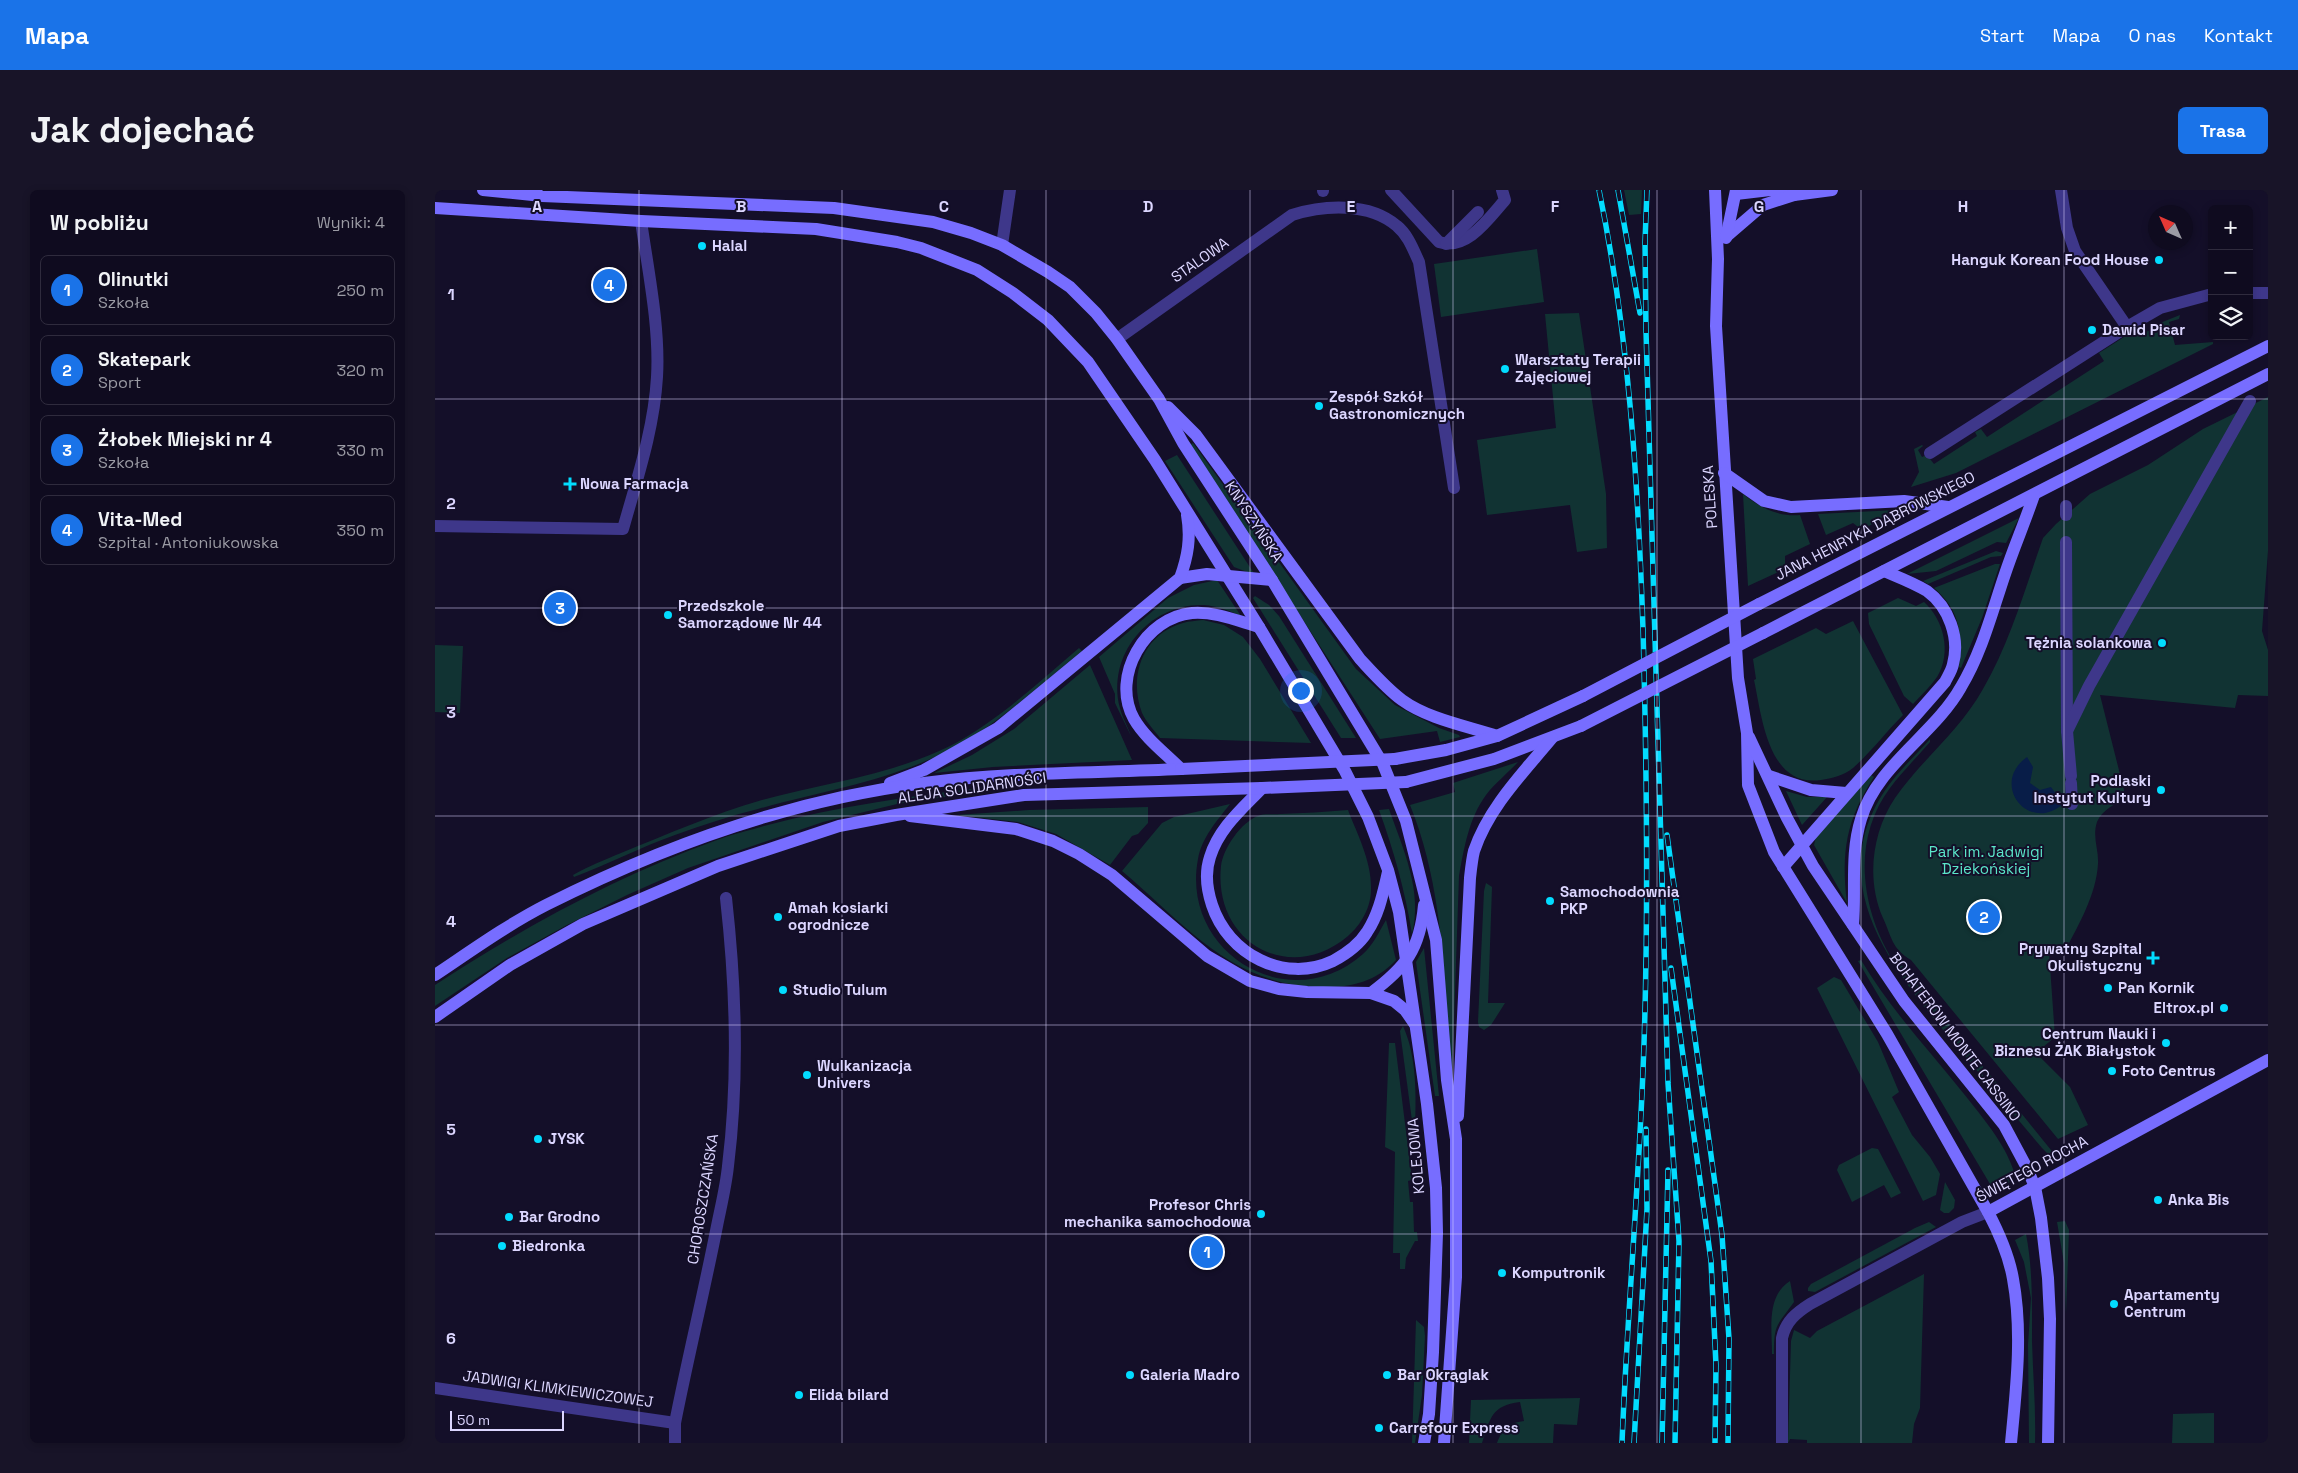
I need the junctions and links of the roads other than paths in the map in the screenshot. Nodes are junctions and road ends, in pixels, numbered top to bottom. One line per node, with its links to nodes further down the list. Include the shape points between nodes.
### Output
1 (483, 190): 9 (main road, KNYSZYŃSKA, via 541,196)
2 (1011, 190): 19 (street)
3 (1391, 190): 18 (street, via 1439,242)
4 (1502, 190): 18 (street, via 1505,200 1470,238)
5 (1715, 190): 8 (main road); 20 (main road, POLESKA)
6 (1832, 190): 10 (main road)
7 (2061, 190): 24 (street, via 2067,228 2075,251)
8 (1736, 192): 10 (main road, via 1770,190); 11 (main road); 16 (main road, POLESKA)
9 (638, 194): 14 (main road, KNYSZYŃSKA); 15 (main road)
10 (1794, 195): 11 (main road)
11 (1763, 205): 16 (main road)
12 (435, 208): 15 (main road)
13 (1478, 212): 18 (street)
14 (880, 214): 17 (main road, via 869,223); 19 (main road, KNYSZYŃSKA, via 933,222)
15 (641, 221): 17 (main road, via 816,229); 36 (street, via 651,292 657,376 652,422 623,529)
16 (1727, 236): 20 (main road, POLESKA)
17 (873, 238): 35 (main road, via 921,248 977,270 1048,320 1088,362)
18 (1446, 244)
19 (1002, 245): 25 (main road, KNYSZYŃSKA, via 1070,287)
20 (1718, 259): 31 (main road, POLESKA, via 1716,326)
21 (2253, 292): 22 (street)
22 (2268, 294)
23 (2208, 295): 24 (street, via 2160,308)
24 (2127, 327): 30 (street)
25 (1117, 339): 28 (main road, KNYSZYŃSKA); 32 (street, STALOWA, via 1292,216 1341,207 1362,209 1381,216 1397,226 1419,262)
26 (2268, 346): 34 (main road, JANA HENRYKA DĄBROWSKIEGO)
27 (2268, 374): 33 (main road)
28 (1159, 399): 41 (main road, KNYSZYŃSKA, via 1183,443); 45 (main road, via 1196,435 1377,678 1417,709)
29 (2250, 401): 43 (street, via 2089,686)
30 (1930, 453)
31 (1725, 473): 34 (main road, via 1764,501 1791,507 1904,501); 44 (main road, POLESKA, via 1737,678)
32 (1454, 488)
33 (2034, 495): 38 (main road); 59 (main road, via 1975,660 1961,688 1882,780 1861,818 1853,867)
34 (1948, 507): 45 (main road, JANA HENRYKA DĄBROWSKIEGO, bridge, via 1583,696)
35 (1186, 509): 39 (main road); 40 (main road, via 1189,549)
36 (435, 526)
37 (2066, 542): 43 (street)
38 (1879, 573): 46 (main road, ALEJA SOLIDARNOŚCI, bridge); 50 (main road, via 1926,591 1939,602 1949,619 1955,640 1953,664 1940,688)
39 (1227, 575): 40 (main road); 41 (main road); 42 (main road)
40 (1180, 578): 51 (main road, via 998,728 924,770)
41 (1272, 580): 57 (main road, KNYSZYŃSKA, via 1383,764 1406,821)
42 (1259, 627): 47 (main road, via 1208,613 1180,614 1146,637 1133,656 1127,678 1127,696 1133,718); 56 (main road, via 1345,771 1368,817)
43 (2067, 731): 52 (street)
44 (1747, 733): 48 (main road, POLESKA); 55 (main road, POLESKA, via 1748,785 1774,852)
45 (1497, 736): 47 (main road, ALEJA SOLIDARNOŚCI, bridge, via 1395,759)
46 (1552, 738): 49 (main road, ALEJA SOLIDARNOŚCI, bridge, via 1494,759 1405,782); 66 (main road, via 1499,802 1474,852)
47 (1181, 768): 51 (main road, ALEJA SOLIDARNOŚCI, via 924,783)
48 (1769, 776): 50 (main road, via 1811,790); 54 (main road, POLESKA)
49 (1262, 788): 53 (main road, ALEJA SOLIDARNOŚCI, via 1070,793 984,800); 56 (main road, via 1231,820 1209,858 1207,881 1217,919 1232,941 1247,954 1271,966 1294,970 1322,966 1346,954 1366,934 1378,913)
50 (1846, 793): 54 (main road)
51 (859, 794): 61 (main road, ALEJA SOLIDARNOŚCI, via 745,822 660,852 545,906)
52 (2072, 804)
53 (895, 815): 62 (main road, via 1016,829 1053,841 1112,875 1207,956 1250,981 1307,992); 63 (main road, ALEJA SOLIDARNOŚCI, via 839,826 774,846 651,894 583,924 510,965)
54 (1801, 845): 55 (main road); 59 (main road, BOHATERÓW MONTE CASSINO)
55 (1783, 866): 68 (main road, via 1887,1034)
56 (1388, 870): 60 (main road, KOLEJOWA, via 1399,912)
57 (1425, 896): 60 (main road, via 1422,928); 66 (main road, via 1436,940 1447,1080)
58 (726, 898): 70 (street, CHOROSZCZAŃSKA, via 735,989 735,1059 728,1168)
59 (1853, 925): 67 (main road, BOHATERÓW MONTE CASSINO, via 1903,1001 2004,1125)
60 (1406, 961): 62 (main road); 64 (main road, KOLEJOWA)
61 (435, 974)
62 (1371, 993): 64 (main road, via 1394,1001)
63 (435, 1017)
64 (1416, 1025): 72 (main road, KOLEJOWA, via 1436,1188 1437,1233 1433,1352)
65 (2268, 1060): 67 (main road, ŚWIĘTEGO ROCHA)
66 (1456, 1139): 73 (main road, via 1456,1277)
67 (2035, 1186): 68 (main road, ŚWIĘTEGO ROCHA); 76 (main road, BOHATERÓW MONTE CASSINO, via 2048,1278)
68 (1988, 1212): 74 (street, ŚWIĘTEGO ROCHA, via 1962,1222 1793,1316 1782,1338); 75 (main road, via 2008,1256 2014,1280 2017,1371)
69 (435, 1388): 70 (street, JADWIGI KLIMKIEWICZOWEJ)
70 (675, 1423): 71 (street, CHOROSZCZAŃSKA)
71 (675, 1443)
72 (1424, 1443)
73 (1445, 1443)
74 (1782, 1443)
75 (2011, 1443)
76 (2048, 1443)

